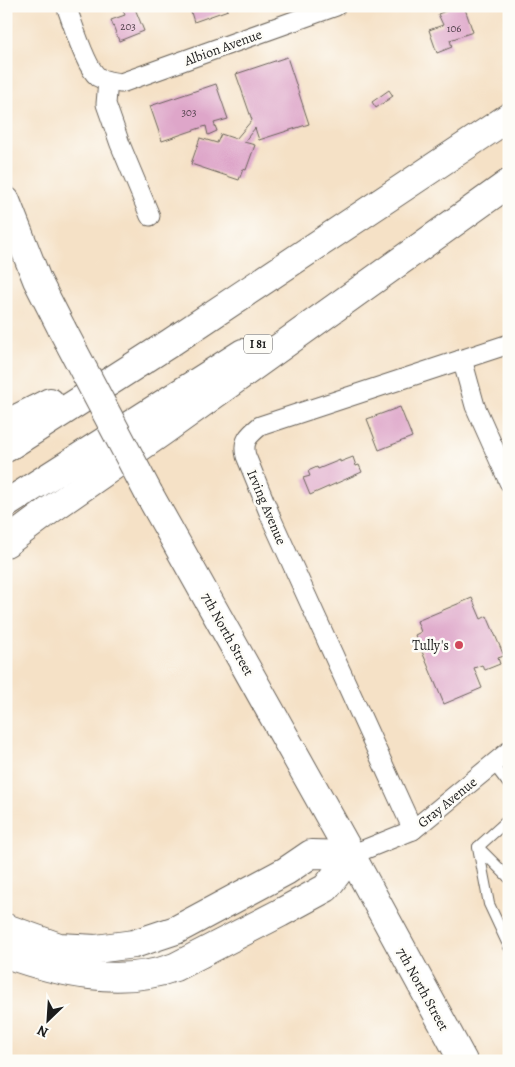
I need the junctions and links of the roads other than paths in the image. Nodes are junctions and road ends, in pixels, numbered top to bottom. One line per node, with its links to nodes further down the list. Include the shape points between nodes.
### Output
1 (66, 6): 3 (street, via 91,70)
2 (336, 6): 3 (street, Albion Avenue, via 121,83)
3 (108, 81): 7 (street, via 106,104)
4 (509, 117): 8 (main road)
5 (509, 183): 14 (main road, I 81); 15 (main road)
6 (6, 201): 22 (main road, 7th North Street, bridge, via 37,280 148,494)
7 (150, 216)
8 (170, 343): 11 (main road); 12 (main road)
9 (509, 344): 10 (street, Irving Avenue)
10 (462, 359): 13 (street, via 475,406); 20 (street, Irving Avenue, via 260,426 249,434 244,448 272,520)
11 (6, 424)
12 (6, 448)
13 (509, 482)
14 (6, 504)
15 (6, 543)
16 (509, 751): 17 (street, Gray Avenue)
17 (493, 764): 18 (lane); 20 (street, Gray Avenue)
18 (509, 784)
19 (509, 819): 21 (lane)
20 (413, 830): 22 (street, Gray Avenue)
21 (478, 847): 23 (lane); 25 (lane, via 489,904)
22 (351, 855): 24 (main road, via 311,854 286,871 176,930 134,944 96,949 59,947); 26 (main road, via 326,888 160,972 118,977 81,975); 27 (main road, 7th North Street)
23 (509, 878)
24 (6, 928)
25 (509, 947)
26 (6, 954)
27 (463, 1061)

